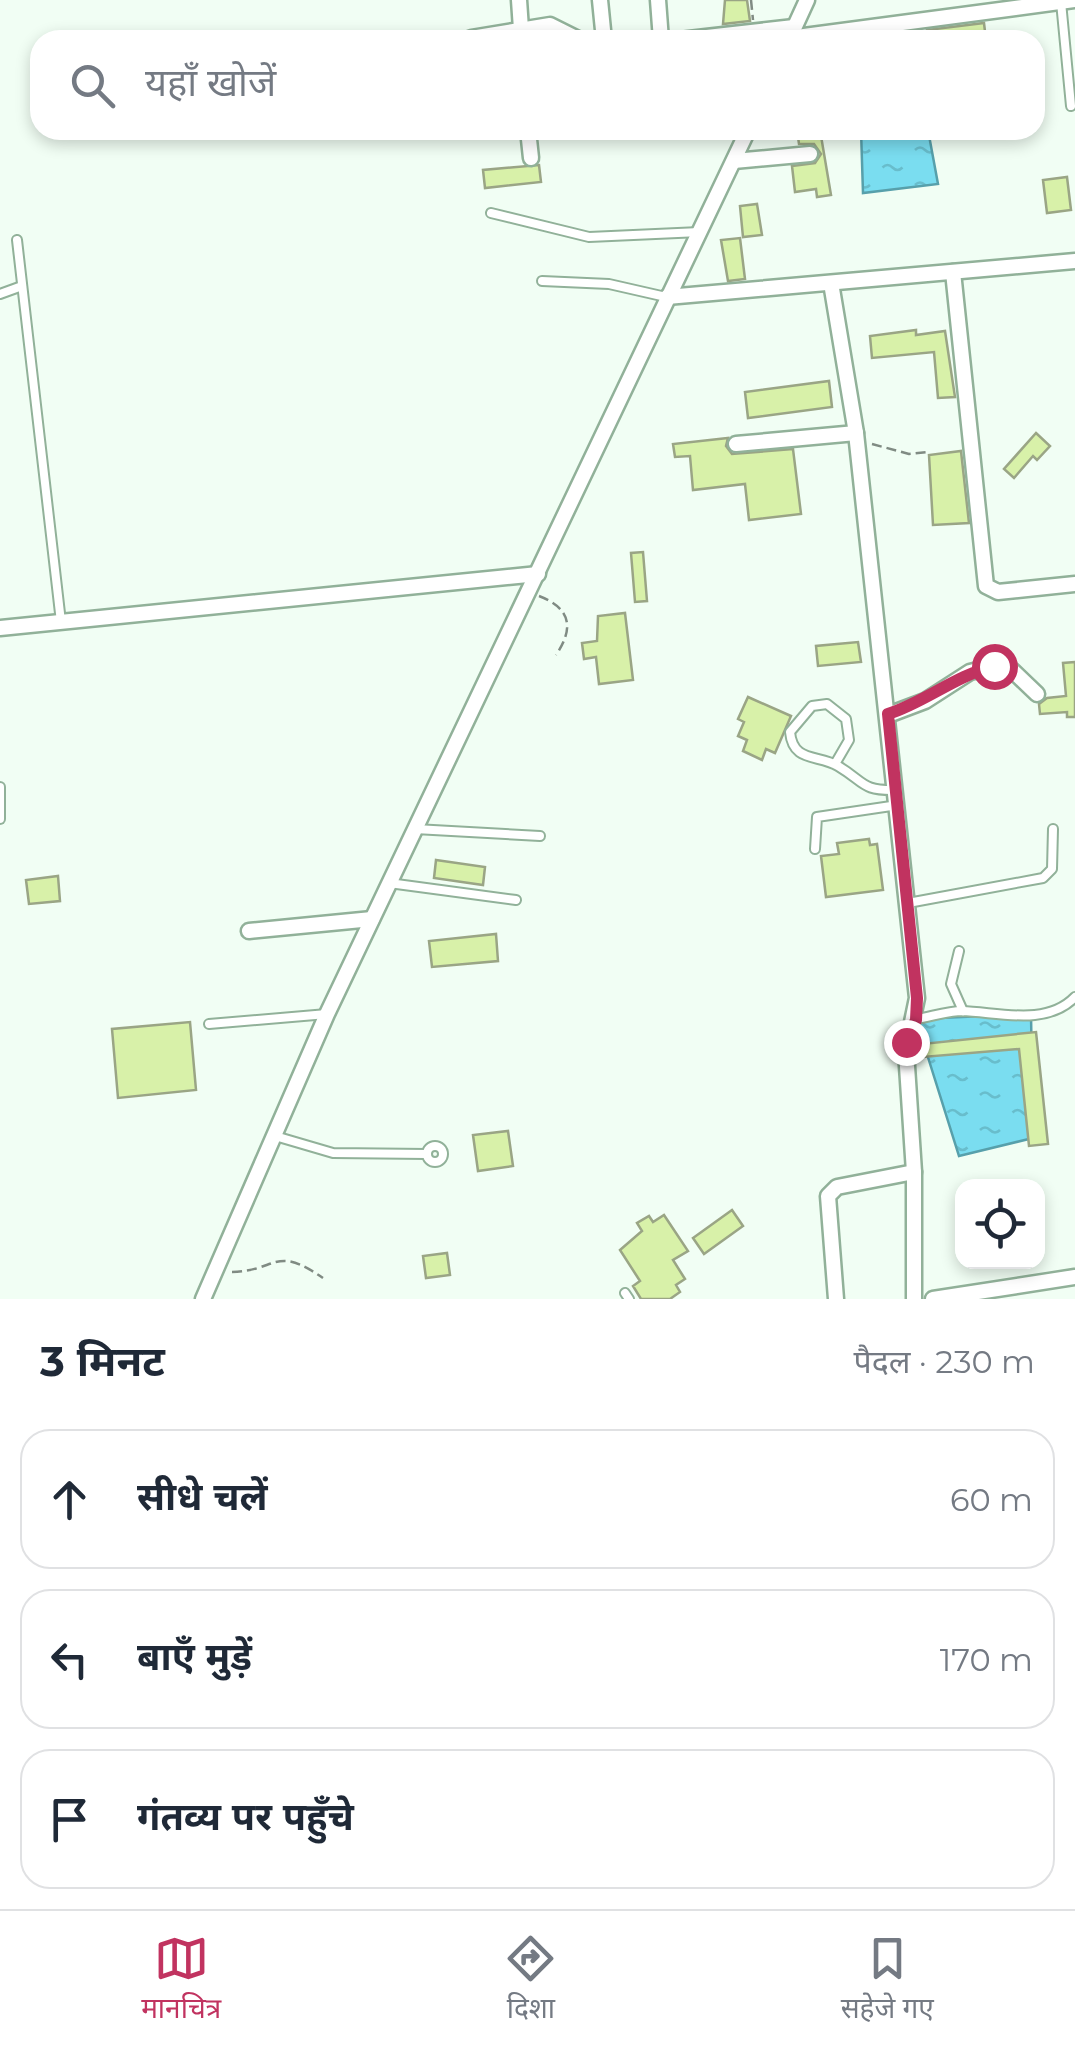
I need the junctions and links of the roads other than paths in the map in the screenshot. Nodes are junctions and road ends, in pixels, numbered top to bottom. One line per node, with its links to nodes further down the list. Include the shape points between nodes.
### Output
1 (519, 0): 6 (street)
2 (600, 0): 9 (street)
3 (658, 0): 10 (street)
4 (806, 0): 11 (street)
5 (1068, 1): 12 (street); 13 (lane)
6 (519, 30)
7 (531, 30): 8 (street)
8 (560, 30)
9 (603, 30)
10 (660, 30)
11 (793, 30)
12 (832, 30)
13 (1072, 106)
14 (529, 140): 17 (street)
15 (744, 140): 18 (street)
16 (810, 154): 18 (street)
17 (531, 158)
18 (734, 162): 20 (street)
19 (492, 213): 20 (lane, via 590,237)
20 (700, 232): 28 (street)
21 (17, 240): 26 (lane)
22 (1075, 261): 23 (street)
23 (954, 272): 25 (street); 32 (street, via 986,586 998,592)
24 (542, 282): 28 (lane, via 609,284)
25 (832, 283): 28 (street); 29 (street)
26 (22, 286): 27 (lane); 33 (lane)
27 (0, 294)
28 (667, 298): 31 (street)
29 (856, 436): 30 (street); 36 (street)
30 (736, 444)
31 (538, 574): 33 (street); 42 (street)
32 (1075, 584)
33 (61, 622): 34 (street)
34 (0, 628)
35 (1037, 694): 36 (street, via 1013,670 994,666)
36 (888, 714): 39 (street)
37 (835, 764): 37 (lane, via 794,748 790,732 812,706 834,707 848,725 849,740); 39 (lane, via 862,787)
38 (0, 787): 40 (lane)
39 (897, 798): 44 (lane, via 817,817); 47 (street)
40 (0, 819)
41 (1053, 828): 47 (lane, via 1052,868 1043,878)
42 (415, 829): 43 (lane); 45 (street)
43 (540, 836)
44 (814, 850)
45 (390, 882): 46 (lane); 48 (street)
46 (516, 900)
47 (908, 903): 54 (street)
48 (372, 920): 49 (street); 53 (street)
49 (250, 931)
50 (959, 950): 52 (lane, via 951,984)
51 (1075, 996): 52 (lane, via 1051,1012)
52 (963, 1011): 54 (lane)
53 (328, 1014): 55 (lane); 56 (street)
54 (916, 1020): 58 (street, via 906,1052)
55 (208, 1024)
56 (275, 1136): 57 (lane, via 333,1153); 60 (street)
57 (427, 1154)
58 (914, 1172): 61 (street, via 837,1187 828,1196); 62 (street)
59 (1075, 1277): 63 (street)
60 (203, 1299)
61 (836, 1299)
62 (914, 1299)
63 (933, 1299)

